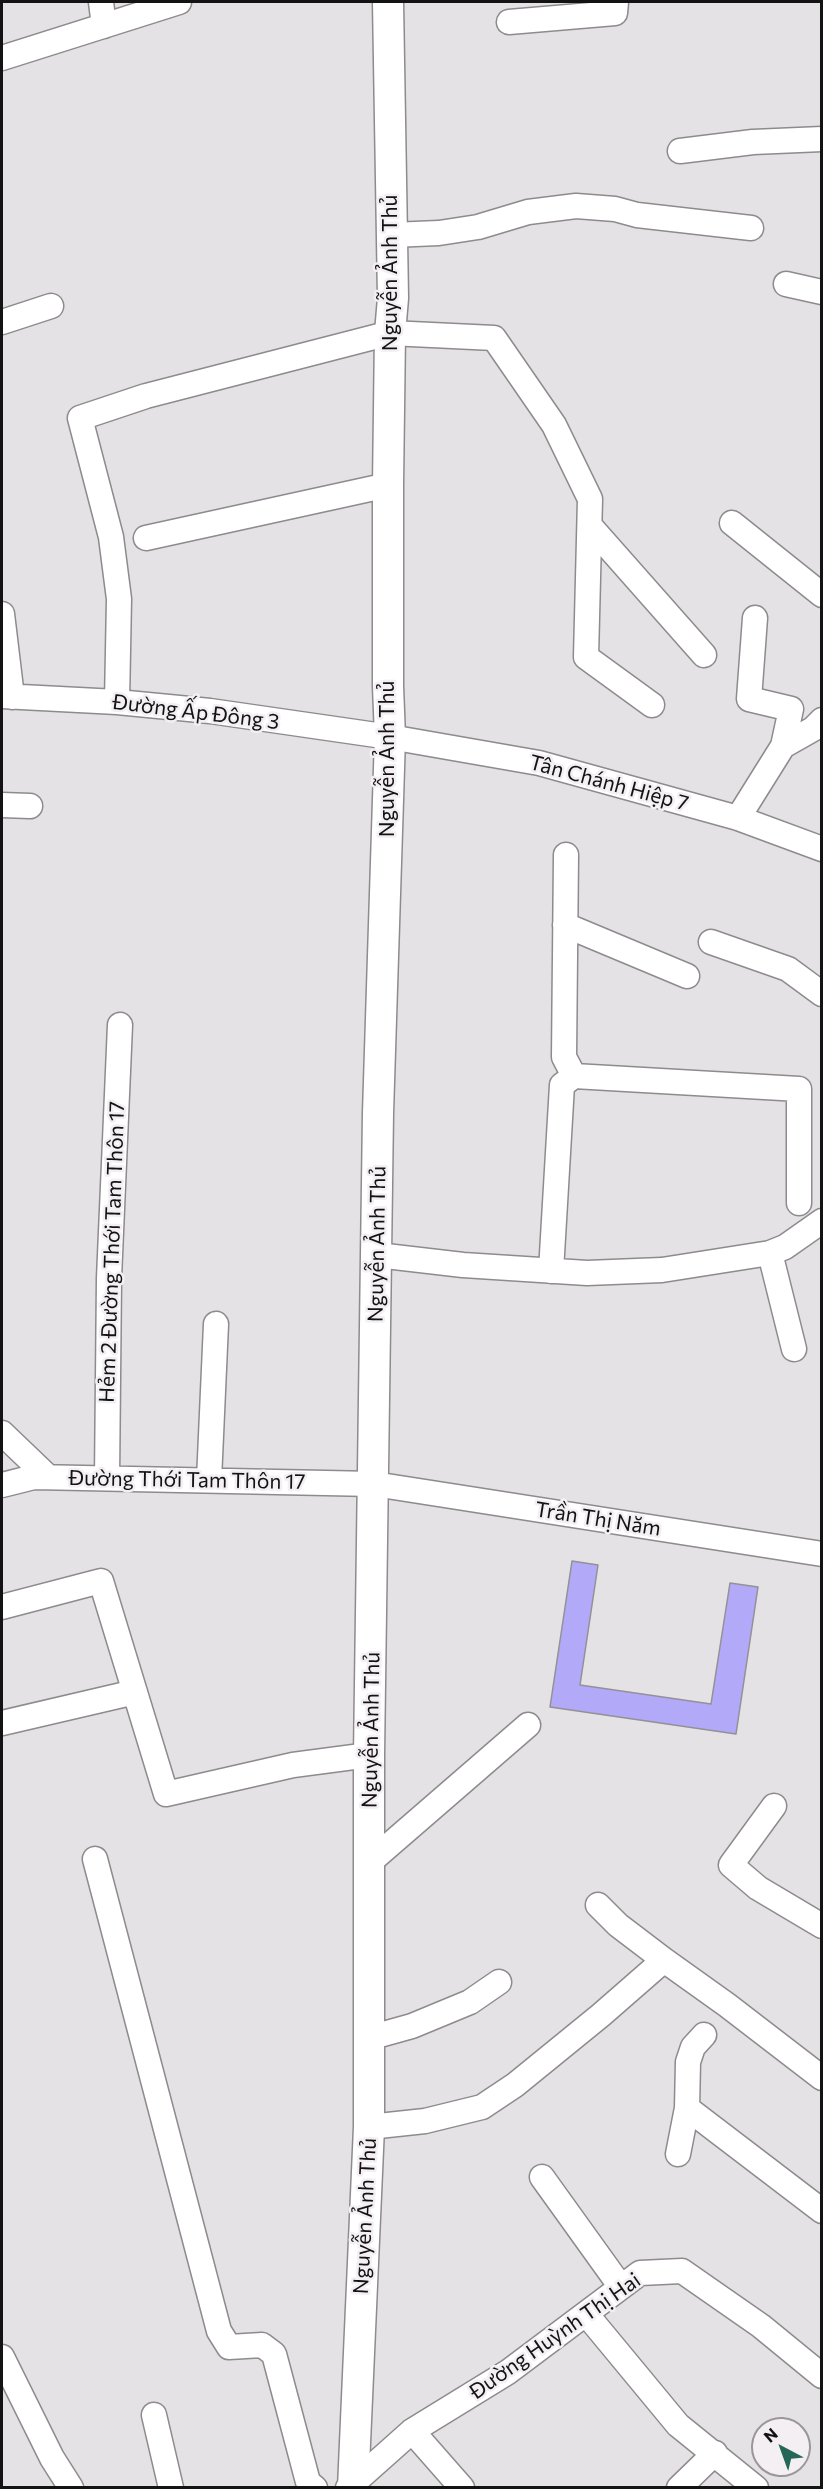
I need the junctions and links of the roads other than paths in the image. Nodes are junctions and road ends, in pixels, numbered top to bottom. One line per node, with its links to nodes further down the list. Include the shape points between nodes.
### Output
1 (101, 2): 6 (street)
2 (179, 2): 6 (street)
3 (388, 2): 11 (main road, Nguyễn Ảnh Thủ)
4 (616, 2): 5 (street, via 615,14)
5 (509, 22)
6 (104, 26): 7 (street)
7 (2, 58)
8 (822, 139): 9 (street)
9 (680, 150)
10 (751, 228): 11 (street, via 576,206 528,212 478,227)
11 (391, 235): 16 (main road, Nguyễn Ảnh Thủ)
12 (786, 284): 13 (street)
13 (822, 292)
14 (51, 306): 15 (street)
15 (2, 322)
16 (390, 333): 17 (main road, Nguyễn Ảnh Thủ); 19 (street, via 494,338 555,424 590,499); 26 (street, via 146,396 80,418 111,537 119,598)
17 (388, 485): 20 (street); 29 (main road, Nguyễn Ảnh Thủ)
18 (732, 523): 21 (street)
19 (590, 526): 24 (street); 27 (street, via 586,657)
20 (146, 537)
21 (822, 595)
22 (2, 614): 25 (street)
23 (755, 618): 30 (street, via 749,699 791,708)
24 (704, 655)
25 (7, 696): 26 (street, Đường Ấp Đông 3)
26 (117, 702): 29 (street, Đường Ấp Đông 3)
27 (652, 705)
28 (822, 720): 30 (street)
29 (390, 737): 33 (street, Tân Chánh Hiệp 7, via 539,763); 45 (main road, Nguyễn Ảnh Thủ)
30 (783, 746): 33 (street)
31 (2, 805): 32 (street)
32 (30, 806)
33 (738, 818): 34 (street, Tân Chánh Hiệp 7)
34 (822, 849)
35 (566, 855): 36 (street)
36 (565, 925): 38 (street); 41 (street, via 564,1057)
37 (711, 942): 39 (street, via 788,969)
38 (687, 976)
39 (822, 994)
40 (120, 1025): 51 (street, Hẻm 2 Đường Thới Tam Thôn 17, via 109,1278)
41 (574, 1076): 42 (street, via 799,1089); 46 (street, via 562,1085)
42 (799, 1203)
43 (822, 1221): 44 (street)
44 (770, 1253): 46 (street, via 662,1270 587,1274); 48 (street)
45 (377, 1255): 46 (street); 53 (main road, Nguyễn Ảnh Thủ)
46 (551, 1271)
47 (216, 1324): 52 (street)
48 (794, 1350)
49 (2, 1433): 50 (street)
50 (48, 1477): 51 (street, Đường Thới Tam Thôn 17); 54 (street, Đường Thới Tam Thôn 17)
51 (106, 1478): 52 (street, Đường Thới Tam Thôn 17)
52 (209, 1480): 53 (street, Đường Thới Tam Thôn 17)
53 (374, 1484): 55 (street, Trần Thị Năm); 60 (main road, Nguyễn Ảnh Thủ)
54 (2, 1485)
55 (822, 1554)
56 (2, 1607): 57 (street, via 101,1581)
57 (135, 1692): 58 (street); 60 (street, via 166,1794 293,1765)
58 (2, 1723)
59 (528, 1725): 63 (street)
60 (369, 1755): 63 (main road, Nguyễn Ảnh Thủ)
61 (774, 1806): 65 (street, via 731,1865 758,1888)
62 (95, 1858): 86 (street, via 219,2331 229,2347 262,2345 274,2354 309,2482)
63 (371, 1861): 69 (main road, Nguyễn Ảnh Thủ)
64 (598, 1905): 66 (street)
65 (822, 1926)
66 (664, 1960): 70 (street); 72 (street, via 515,2085 482,2107 424,2121)
67 (499, 1982): 69 (street, via 470,2002 412,2026)
68 (704, 2035): 71 (street, via 693,2047 688,2062)
69 (369, 2038): 72 (main road, Nguyễn Ảnh Thủ)
70 (822, 2078)
71 (687, 2108): 73 (street); 75 (street)
72 (369, 2127): 83 (main road, Nguyễn Ảnh Thủ)
73 (678, 2154)
74 (542, 2178): 76 (street)
75 (822, 2211)
76 (621, 2288): 77 (street, Đường Huỳnh Thị Hai); 79 (street, Đường Huỳnh Thị Hai, via 640,2273 682,2271 761,2326)
77 (587, 2315): 81 (street, Đường Huỳnh Thị Hai, via 508,2372); 82 (street, via 678,2425)
78 (2, 2357): 84 (street)
79 (822, 2376)
80 (154, 2415): 85 (street)
81 (412, 2431): 83 (street, Đường Huỳnh Thị Hai); 87 (street)
82 (715, 2453): 88 (street); 89 (street)
83 (352, 2486)
84 (70, 2487)
85 (171, 2487)
86 (315, 2487)
87 (462, 2487)
88 (679, 2487)
89 (756, 2487)

